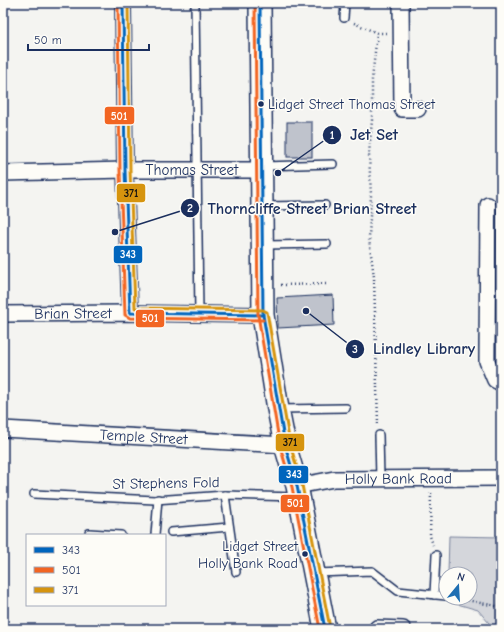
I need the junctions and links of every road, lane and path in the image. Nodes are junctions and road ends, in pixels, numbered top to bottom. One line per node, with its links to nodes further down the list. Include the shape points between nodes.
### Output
1 (123, 3): 12 (street)
2 (194, 3): 13 (lane)
3 (260, 3): 11 (street)
4 (344, 3): 6 (lane)
5 (401, 3): 8 (street)
6 (344, 18): 7 (path)
7 (377, 33): 8 (path); 30 (path, via 369,154 369,239 374,277)
8 (401, 34): 9 (street, via 402,109)
9 (418, 109)
10 (332, 164): 11 (lane)
11 (261, 168): 13 (street, Thomas Street); 17 (street)
12 (126, 170): 13 (street, Thomas Street); 14 (street, Thomas Street); 22 (street)
13 (197, 170): 24 (lane)
14 (3, 173)
15 (325, 205): 17 (lane)
16 (488, 205): 26 (street, via 486,361 495,380)
17 (262, 206): 19 (street)
18 (327, 244): 19 (lane)
19 (262, 245): 21 (street)
20 (329, 284): 21 (path)
21 (262, 285): 25 (street)
22 (130, 313): 23 (street, Brian Street); 24 (street, Brian Street)
23 (3, 314)
24 (199, 314): 25 (street, Brian Street)
25 (263, 315): 28 (street)
26 (501, 383)
27 (346, 408): 28 (lane)
28 (278, 409): 31 (street)
29 (3, 429): 31 (street, Temple Street)
30 (379, 435): 34 (lane)
31 (285, 445): 35 (street)
32 (431, 478): 33 (street, Holly Bank Road); 34 (street, Holly Bank Road); 44 (path, via 430,536)
33 (501, 478)
34 (380, 479): 35 (street, Holly Bank Road, via 334,480)
35 (298, 492): 37 (lane, St Stephens Fold); 46 (street)
36 (34, 494): 38 (lane, St Stephens Fold)
37 (225, 495): 38 (lane, St Stephens Fold); 39 (lane)
38 (158, 499): 43 (lane)
39 (229, 527): 40 (lane); 45 (lane)
40 (171, 532)
41 (89, 533): 42 (lane)
42 (105, 534)
43 (155, 534)
44 (436, 555): 47 (lane)
45 (236, 572)
46 (314, 573): 47 (lane, via 372,571 398,590); 52 (street)
47 (434, 595): 48 (lane)
48 (438, 595)
49 (478, 602): 50 (path)
50 (501, 607)
51 (376, 624): 53 (street)
52 (325, 629)
53 (403, 629)

